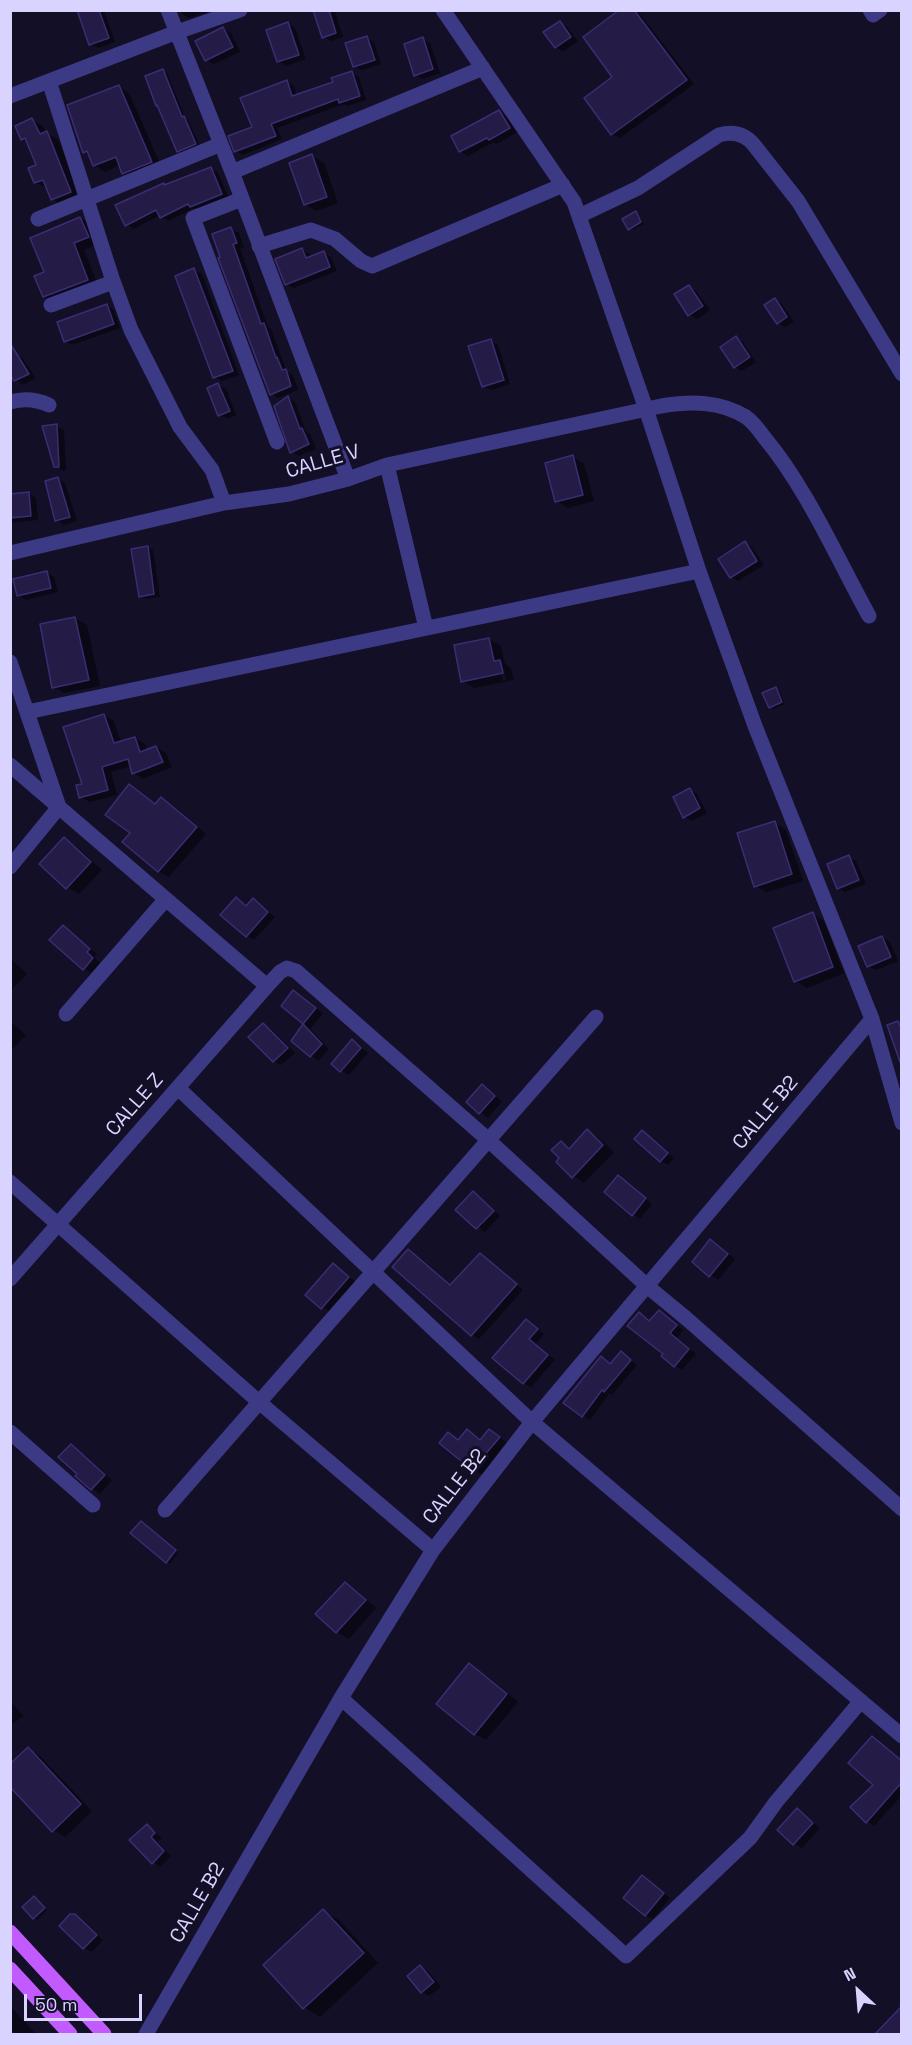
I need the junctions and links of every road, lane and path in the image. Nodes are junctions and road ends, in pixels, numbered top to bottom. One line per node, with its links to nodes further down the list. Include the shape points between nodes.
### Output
1 (168, 10): 6 (street)
2 (240, 10): 6 (street)
3 (443, 10): 7 (street)
4 (870, 10): 5 (street, via 873,15)
5 (879, 10)
6 (177, 32): 8 (street); 10 (street)
7 (483, 68): 11 (street); 12 (street)
8 (49, 81): 9 (street); 13 (street)
9 (10, 96)
10 (221, 144): 11 (street); 13 (street)
11 (232, 172): 14 (street)
12 (562, 185): 15 (street); 17 (street, via 372,266 335,238 311,230)
13 (86, 199): 16 (street); 18 (street)
14 (242, 199): 17 (street); 24 (street, via 193,218)
15 (579, 216): 20 (street, via 638,188 713,138 726,133 746,137 798,201); 23 (street)
16 (38, 219)
17 (259, 246): 26 (street)
18 (113, 282): 19 (street); 27 (street, via 156,383 180,427 212,470)
19 (51, 304)
20 (902, 374)
21 (10, 402): 22 (street, via 40,400)
22 (49, 405)
23 (646, 409): 25 (street, CALLE V); 29 (street); 30 (street, CALLE V, via 677,403 712,404 748,418 798,485)
24 (277, 442)
25 (387, 465): 26 (street, CALLE V); 31 (street)
26 (348, 479): 27 (street, CALLE V, via 289,494)
27 (224, 503): 28 (street, CALLE V)
28 (10, 553)
29 (699, 571): 31 (street); 41 (street)
30 (868, 616)
31 (426, 628): 33 (street)
32 (10, 662): 33 (street)
33 (27, 712): 35 (street)
34 (10, 765): 35 (street)
35 (59, 807): 36 (street); 37 (street)
36 (10, 867)
37 (166, 899): 38 (street); 39 (street)
38 (267, 986): 42 (street, CALLE Z); 44 (street, CALLE Z, via 280,972 296,972)
39 (66, 1014)
40 (596, 1017): 44 (street)
41 (872, 1019): 43 (street); 49 (street, CALLE B2)
42 (177, 1088): 46 (street, CALLE Z); 47 (street)
43 (902, 1123)
44 (488, 1140): 47 (street); 49 (street)
45 (10, 1182): 46 (street)
46 (59, 1225): 48 (street, CALLE Z); 50 (street)
47 (373, 1272): 50 (street); 51 (street)
48 (10, 1279)
49 (647, 1286): 51 (street, CALLE B2); 54 (street)
50 (259, 1402): 55 (street); 56 (street)
51 (532, 1422): 56 (street, CALLE B2); 58 (street)
52 (10, 1432): 53 (street)
53 (93, 1505)
54 (902, 1509)
55 (165, 1510)
56 (433, 1550): 57 (street, CALLE B2)
57 (341, 1698): 58 (street, via 626,1956 750,1838); 64 (street, CALLE B2)
58 (861, 1701): 59 (street)
59 (902, 1736)
60 (12, 1935): 63 (main road)
61 (10, 1969): 62 (main road)
62 (70, 2034)
63 (104, 2034)
64 (146, 2034)

